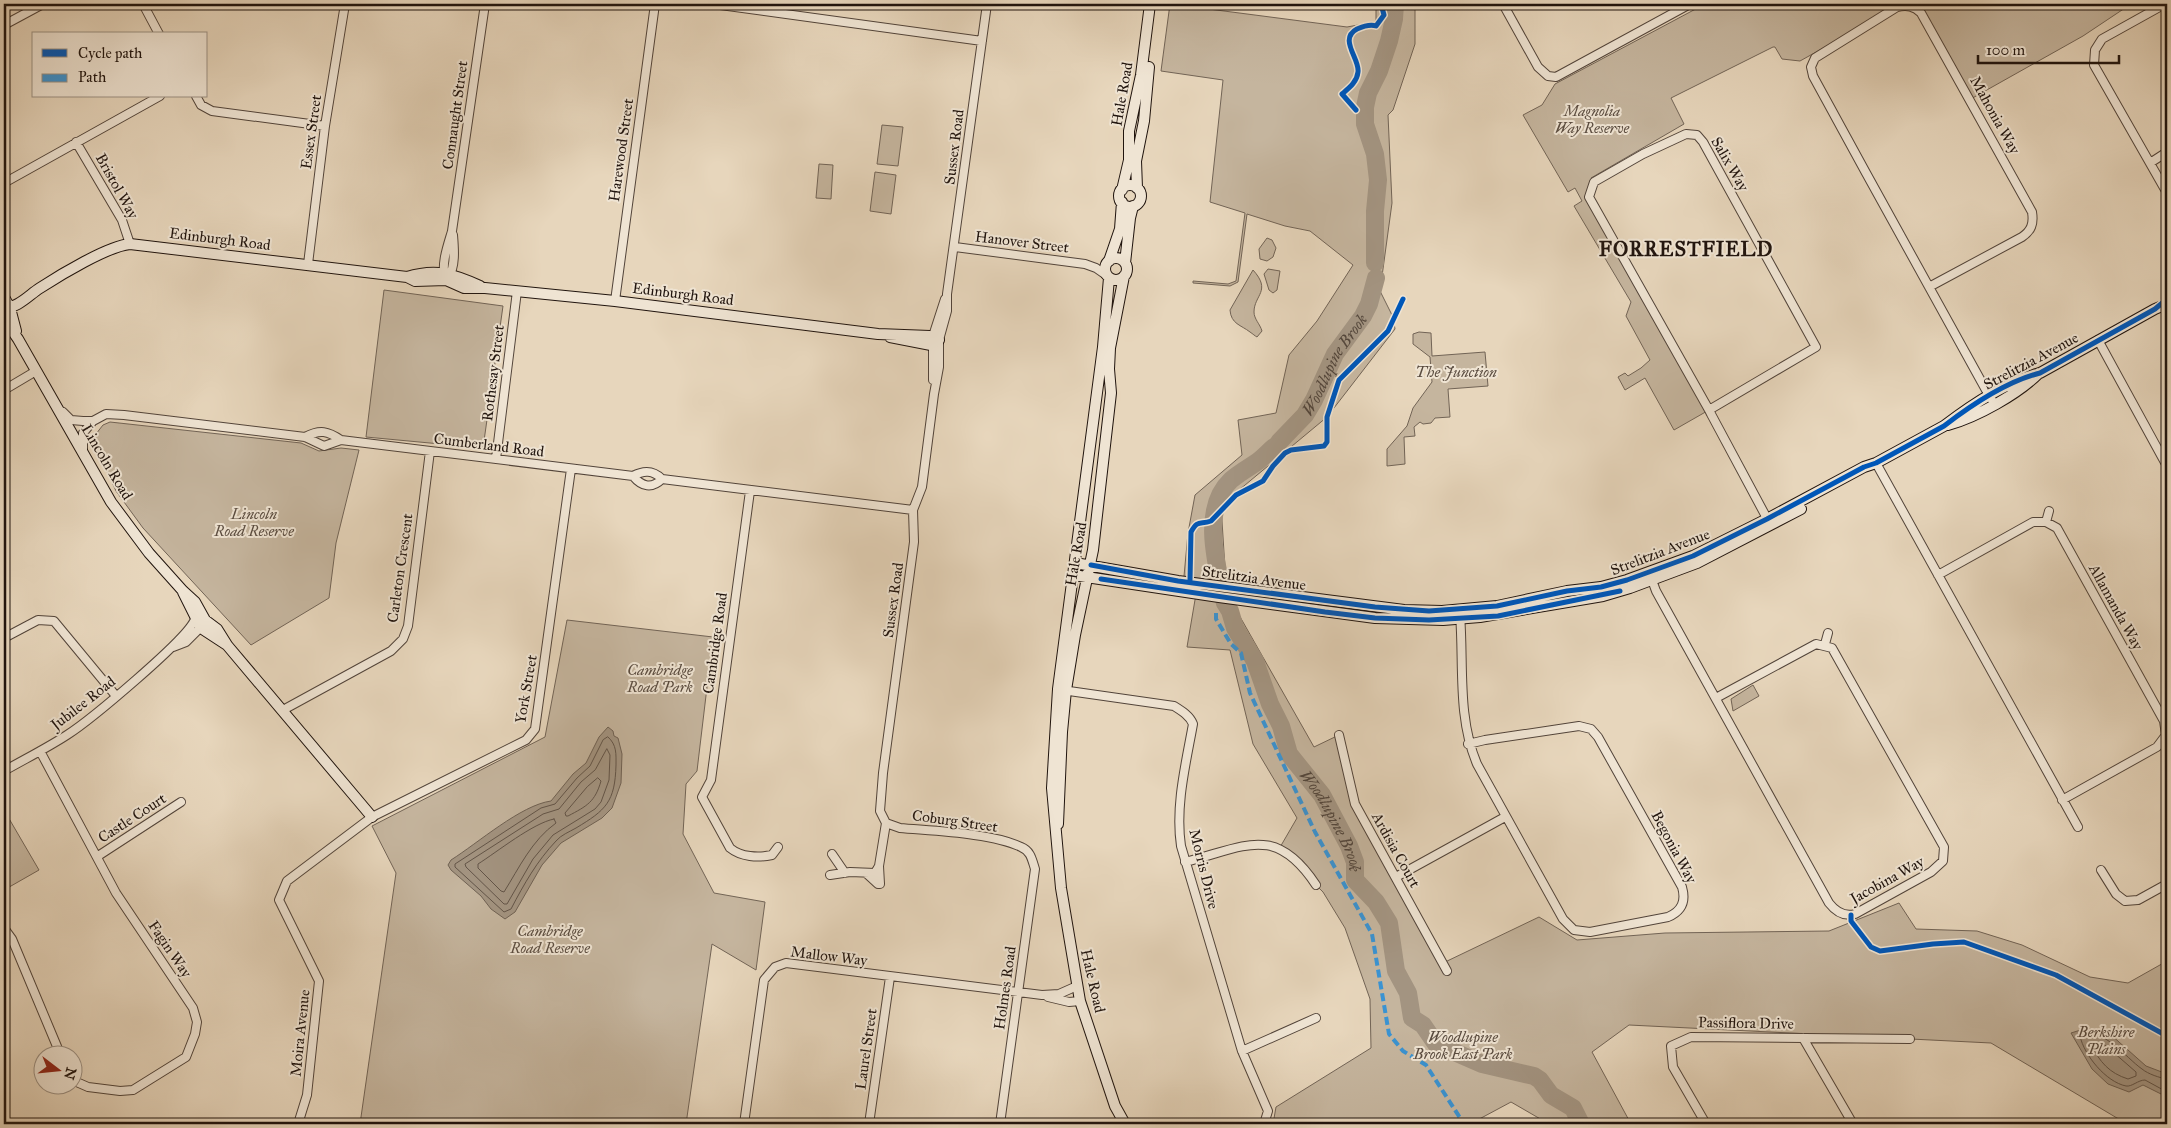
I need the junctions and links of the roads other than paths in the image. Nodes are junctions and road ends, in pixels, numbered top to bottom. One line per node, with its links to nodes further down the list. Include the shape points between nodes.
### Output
1 (43, 4): 13 (street)
2 (143, 4): 14 (street)
3 (345, 4): 18 (street, Essex Street)
4 (485, 4): 34 (street, Connaught Street, via 447,248)
5 (655, 4): 40 (street, Harewood Street)
6 (713, 4): 15 (street)
7 (987, 4): 15 (street, Sussex Road)
8 (1150, 4): 24 (street, Hale Road)
9 (1156, 4): 23 (street, Hale Road, via 1144,121 1136,162)
10 (1503, 4): 11 (street, via 1538,67 1548,76 1556,77)
11 (1690, 4)
12 (2165, 4): 21 (street, via 2102,39 2095,50 2094,65)
13 (4, 25)
14 (159, 32)
15 (982, 40): 29 (street, Sussex Road)
16 (156, 98): 19 (street)
17 (197, 98): 18 (street, via 212,112)
18 (325, 126): 32 (street, Essex Street)
19 (76, 142): 22 (street); 28 (street, Bristol Way, via 122,220)
20 (2167, 152): 21 (street)
21 (2150, 163): 25 (street)
22 (4, 183)
23 (1137, 188): 24 (street, via 1128,186); 27 (street, via 1141,198)
24 (1122, 190): 26 (street)
25 (2167, 193)
26 (1122, 202): 27 (street); 30 (street, via 1120,229)
27 (1133, 206): 31 (street)
28 (130, 244): 32 (street, Edinburgh Road); 42 (street, Edinburgh Road, via 110,249 39,288 25,291)
29 (955, 248): 33 (street, Hanover Street); 44 (street, Sussex Road, via 947,311)
30 (1108, 262): 31 (street, via 1117,258); 33 (street); 36 (street, via 1105,269)
31 (1125, 263): 35 (street, via 1127,270)
32 (308, 264): 34 (street, Edinburgh Road, via 407,277 415,281)
33 (1088, 265): 36 (street)
34 (447, 275): 38 (street, Edinburgh Road, via 464,288)
35 (1124, 276): 36 (street, via 1119,280); 71 (street, Hale Road, via 1110,348 1110,402)
36 (1108, 277): 70 (street, Hale Road, via 1103,347)
37 (1929, 287): 37 (street, Mahonia Way, via 1811,67 1815,58 1897,7 1904,6 1916,7 1921,13 2032,212 2033,220 2032,227 2022,237); 48 (street, Mahonia Way)
38 (517, 291): 40 (street, Edinburgh Road); 59 (street, Rothesay Street)
39 (2167, 299): 43 (street, Strelitzia Avenue)
40 (615, 301): 44 (street, Edinburgh Road, via 878,334 904,341)
41 (2167, 304): 43 (street, Strelitzia Avenue)
42 (5, 306): 46 (street, Lincoln Road)
43 (2155, 309): 45 (street, Strelitzia Avenue)
44 (934, 340): 66 (street, Sussex Road, via 939,367 922,486)
45 (2098, 340): 48 (street, Strelitzia Avenue, via 2040,373 2026,376); 57 (street)
46 (36, 371): 47 (street); 49 (street, Lincoln Road)
47 (4, 390)
48 (1992, 400): 60 (street, Strelitzia Avenue)
49 (57, 407): 51 (street, via 71,420); 52 (street, Lincoln Road)
50 (1709, 410): 50 (street, Salix Way, via 1589,197 1594,182 1686,134 1697,135 1703,142 1816,347); 68 (street, Salix Way)
51 (85, 425): 52 (street); 53 (street, Cumberland Road, via 106,414); 58 (street)
52 (74, 434): 58 (street, Lincoln Road)
53 (306, 436): 54 (street, Cumberland Road, via 320,431 329,432); 54 (street, Cumberland Road, via 324,446)
54 (341, 440): 56 (street, Cumberland Road)
55 (2167, 447): 57 (street)
56 (430, 451): 59 (street, Cumberland Road); 84 (street, Carleton Crescent, via 408,626 403,639 391,651)
57 (2159, 452): 61 (street)
58 (84, 455): 77 (street, Lincoln Road, via 111,502 149,553 200,607)
59 (496, 459): 62 (street, Cumberland Road)
60 (1876, 463): 68 (street, Strelitzia Avenue); 73 (street)
61 (2167, 466)
62 (571, 469): 63 (street, Cumberland Road); 91 (street, York Street, via 535,729 526,740)
63 (633, 476): 64 (street, Cumberland Road, via 647,471); 64 (street, Cumberland Road, via 648,486)
64 (662, 479): 65 (street, Cumberland Road)
65 (750, 491): 66 (street, Cumberland Road); 95 (street, Cambridge Road, via 710,780 702,797 734,851 765,856 772,855)
66 (913, 510): 93 (street, Sussex Road, via 914,542 880,811)
67 (2049, 511): 69 (street)
68 (1769, 522): 74 (street, Strelitzia Avenue, via 1697,563)
69 (2046, 522): 73 (street, via 2033,522); 89 (street, Allamanda Way, via 2057,528 2164,721 2166,735 2157,747)
70 (1075, 563): 71 (street, Strelitzia Avenue); 72 (street, Hale Road)
71 (1091, 565): 75 (street, Hale Road); 76 (street, Strelitzia Avenue, via 1178,581 1375,607)
72 (1073, 575): 75 (street, Strelitzia Avenue); 81 (street, Hale Road)
73 (1938, 575): 89 (street)
74 (1652, 576): 76 (street, Strelitzia Avenue, via 1603,596 1498,616); 83 (street, Jacobina Way)
75 (1088, 577): 76 (street, Strelitzia Avenue, via 1375,618 1429,620); 81 (street, Hale Road)
76 (1460, 614): 86 (street, Begonia Way, via 1464,723)
77 (200, 622): 82 (street, Jubilee Road, via 186,642 173,647); 84 (street, Lincoln Road, via 217,629)
78 (1828, 633): 80 (street)
79 (4, 638): 82 (street, via 38,620 54,621)
80 (1825, 644): 83 (street, via 1809,647); 83 (street, Jacobina Way, via 1836,654 1944,847 1943,861 1931,872 1855,914 1841,914 1829,903)
81 (1062, 690): 99 (street, Morris Drive, via 1174,706 1191,720 1179,832); 111 (street, Hale Road, via 1060,811 1056,838 1060,888)
82 (116, 696): 87 (street, Jubilee Road, via 67,735)
83 (1716, 698)
84 (283, 710): 91 (street, Lincoln Road)
85 (1339, 735): 105 (street, Ardisia Court, via 1355,804)
86 (1468, 744): 92 (street, Begonia Way); 92 (street, Begonia Way, via 1579,726 1590,729 1598,736 1682,887 1685,897 1682,906 1676,914 1668,917 1590,932 1574,930 1563,919)
87 (40, 751): 88 (street, Jubilee Road); 98 (street, Fagin Way)
88 (4, 771)
89 (2062, 800): 94 (street)
90 (181, 802): 98 (street, Castle Court)
91 (372, 817): 121 (street, Moira Avenue, via 287,881 279,900 319,981 307,1095)
92 (1505, 817): 105 (street)
93 (886, 823): 97 (street, Coburg Street, via 900,828 998,840 1022,847); 100 (street)
94 (2078, 827)
95 (778, 847)
96 (832, 854): 102 (street)
97 (1031, 855): 112 (street, Holmes Road, via 1035,869)
98 (98, 856): 120 (street, Fagin Way, via 116,893 193,1008 197,1022 186,1057 133,1090 120,1091)
99 (1185, 862): 107 (street, via 1251,844 1265,845 1289,853 1305,868); 119 (street, Morris Drive)
100 (879, 866): 103 (street, via 875,872); 103 (street, via 880,884)
101 (2101, 870): 106 (street, via 2114,891 2125,901 2138,900)
102 (845, 873): 103 (street); 104 (street)
103 (866, 874)
104 (830, 875)
105 (1396, 877): 109 (street, Ardisia Court)
106 (2167, 884)
107 (1316, 885)
108 (4, 928): 118 (street, via 12,939)
109 (1447, 971)
110 (890, 977): 112 (street, Mallow Way); 122 (street, Mallow Way, via 786,963 775,967 764,980); 123 (street, Laurel Street)
111 (1077, 986): 113 (street, Mallow Way, via 1059,994); 114 (street, Hale Road)
112 (1018, 993): 113 (street, Mallow Way); 124 (street, Holmes Road)
113 (1042, 995): 114 (street, Mallow Way, via 1069,1002)
114 (1080, 1001): 125 (street, Hale Road, via 1115,1106)
115 (1316, 1018): 119 (street)
116 (1803, 1038): 117 (street, Passiflora Drive); 127 (street, Passiflora Drive, via 1691,1036 1671,1046 1672,1067); 128 (street)
117 (1910, 1039)
118 (57, 1046)
119 (1242, 1051): 126 (street, Morris Drive, via 1268,1111)
120 (82, 1084)
121 (298, 1124)
122 (744, 1124)
123 (869, 1124)
124 (1000, 1124)
125 (1125, 1124)
126 (1264, 1124)
127 (1706, 1124)
128 (1853, 1124)

